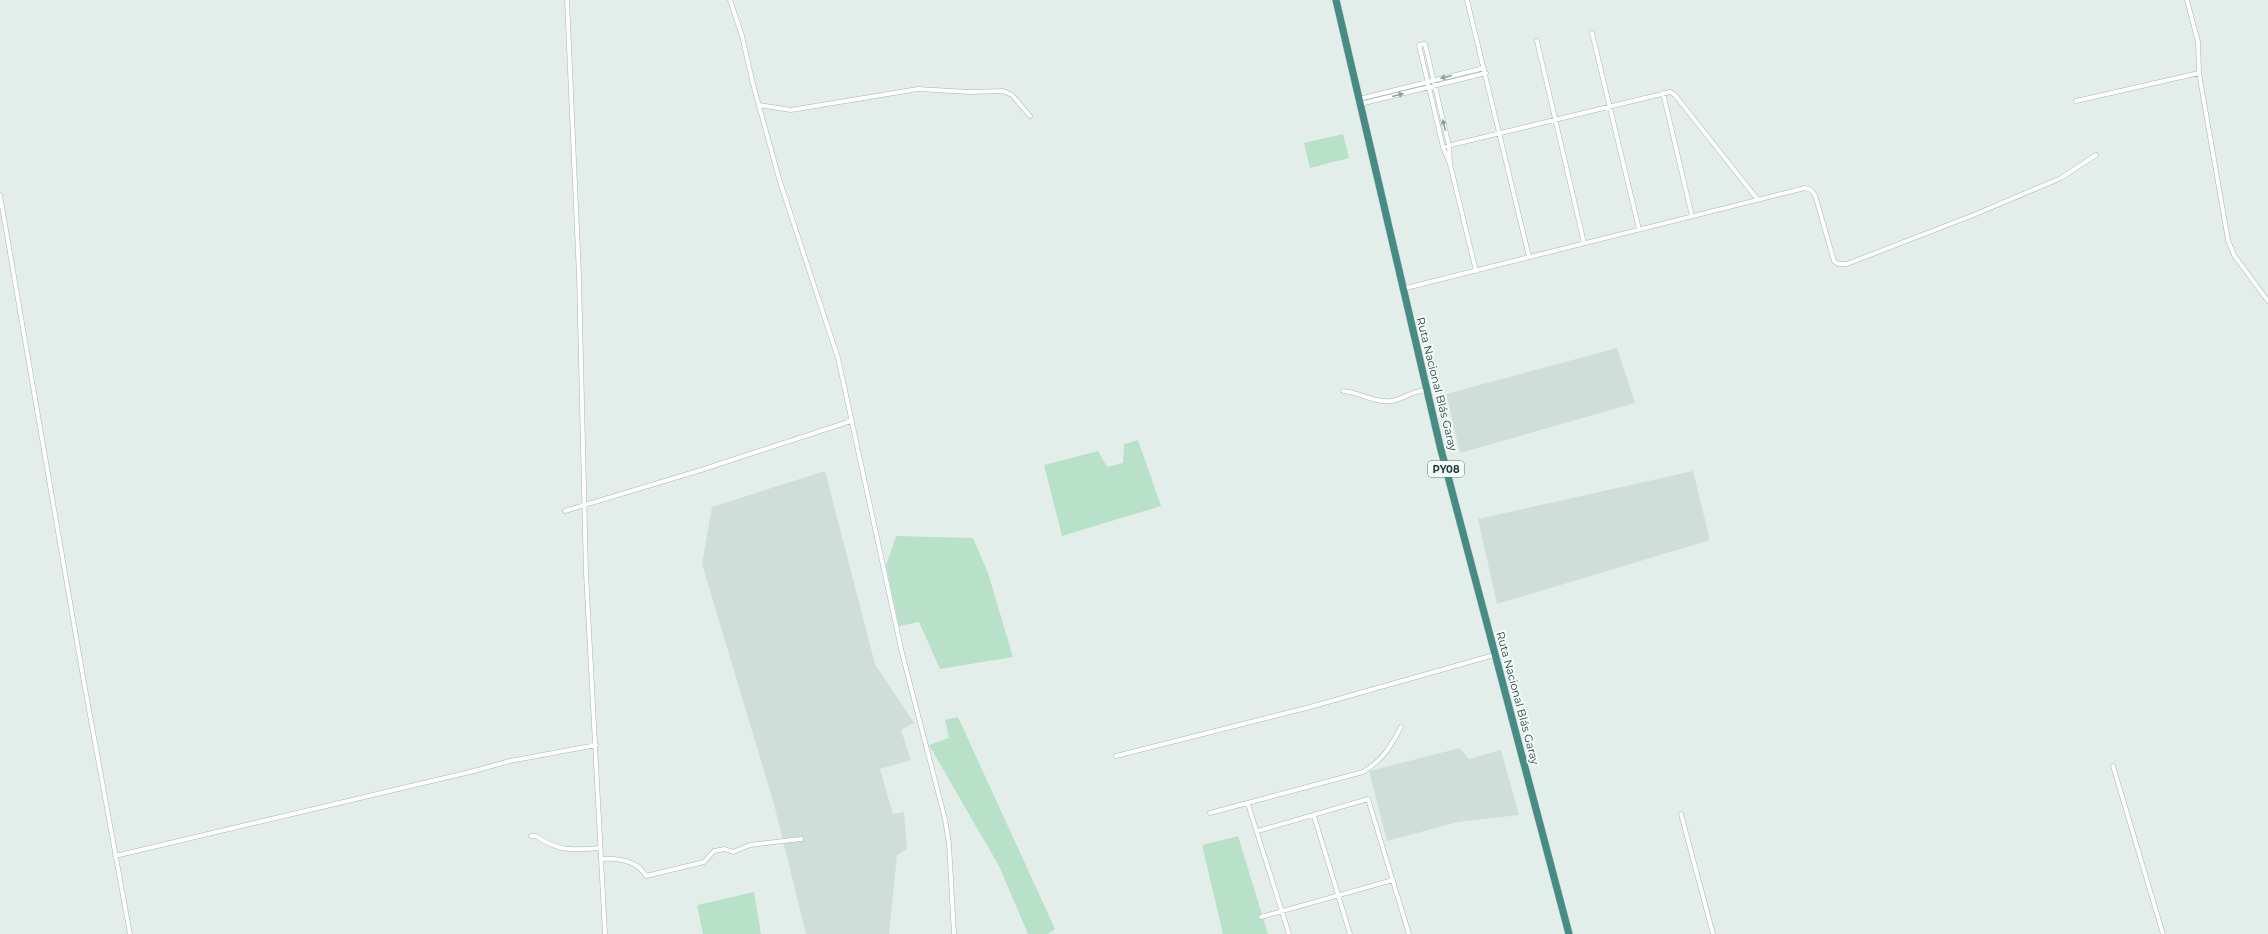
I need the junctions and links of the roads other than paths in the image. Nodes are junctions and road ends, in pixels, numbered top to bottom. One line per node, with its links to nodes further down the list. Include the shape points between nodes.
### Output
1 (566, 0): 39 (street, via 579,276)
2 (730, 0): 18 (street)
3 (1336, 0): 17 (highway, Ruta Nacional Blás Garay / PY08)
4 (1467, 0): 8 (street)
5 (2187, 0): 10 (street, via 2198,42)
6 (1592, 34): 19 (street)
7 (1537, 41): 21 (street)
8 (1484, 68): 9 (street); 11 (street, one-way to 11)
9 (1486, 73): 13 (street); 22 (street)
10 (2199, 73): 16 (street); 35 (street, via 2228,240 2234,255)
11 (1434, 80): 12 (street); 12 (street, via 1425,44 1419,45); 13 (street)
12 (1427, 82): 14 (street); 17 (street)
13 (1435, 86): 14 (street); 23 (street, one-way to 13)
14 (1428, 87): 17 (street, one-way to 14); 24 (street)
15 (1663, 93): 19 (street); 28 (street, via 1670,92 1675,95); 29 (street)
16 (2076, 101)
17 (1360, 102): 34 (highway, Ruta Nacional Blás Garay / PY08)
18 (759, 105): 20 (street, via 791,110 918,89 1003,91 1012,95); 38 (street, via 780,182 838,358)
19 (1610, 106): 21 (street); 30 (street)
20 (1030, 116)
21 (1554, 120): 22 (street); 31 (street)
22 (1501, 133): 23 (street); 32 (street)
23 (1449, 146): 24 (street); 26 (street)
24 (1442, 147): 26 (street)
25 (2096, 155): 28 (street, via 2061,178 1846,264 1834,261 1815,195 1811,190 1805,188)
26 (1450, 164): 33 (street)
27 (0, 195): 54 (street)
28 (1758, 200): 29 (street)
29 (1692, 216): 30 (street)
30 (1639, 229): 31 (street)
31 (1584, 243): 32 (street)
32 (1529, 257): 33 (street)
33 (1476, 270): 34 (street)
34 (1402, 289): 36 (highway, Ruta Nacional Blás Garay / PY08)
35 (2268, 301)
36 (1426, 390): 37 (street, via 1391,401 1361,397 1354,391); 41 (highway, Ruta Nacional Blás Garay / PY08)
37 (1343, 391)
38 (851, 421): 39 (street); 62 (street, via 901,649 945,819 949,844)
39 (586, 505): 40 (street); 43 (street, via 586,573)
40 (565, 511)
41 (1494, 655): 44 (street, via 1310,707); 66 (highway, Ruta Nacional Blás Garay / PY08)
42 (1401, 727): 46 (street, via 1390,750 1377,764 1364,772)
43 (596, 745): 53 (street); 54 (street, via 510,761)
44 (1116, 756)
45 (2113, 766): 68 (street)
46 (1248, 804): 47 (street); 50 (street)
47 (1210, 813)
48 (1681, 814): 67 (street)
49 (1314, 816): 50 (street); 56 (street, via 1368,799); 57 (street)
50 (1258, 831): 58 (street)
51 (531, 836): 53 (street, via 570,850)
52 (801, 839): 55 (street, via 750,845 733,852 725,849 714,851 704,862 646,876 641,868 634,864 612,858)
53 (600, 848): 55 (street)
54 (115, 856): 60 (street)
55 (601, 859): 61 (street)
56 (1393, 880): 57 (street); 65 (street)
57 (1338, 895): 58 (street); 64 (street)
58 (1282, 910): 59 (street); 63 (street)
59 (1261, 916)
60 (130, 934)
61 (605, 934)
62 (954, 934)
63 (1289, 934)
64 (1350, 934)
65 (1409, 934)
66 (1569, 934)
67 (1713, 934)
68 (2163, 934)

